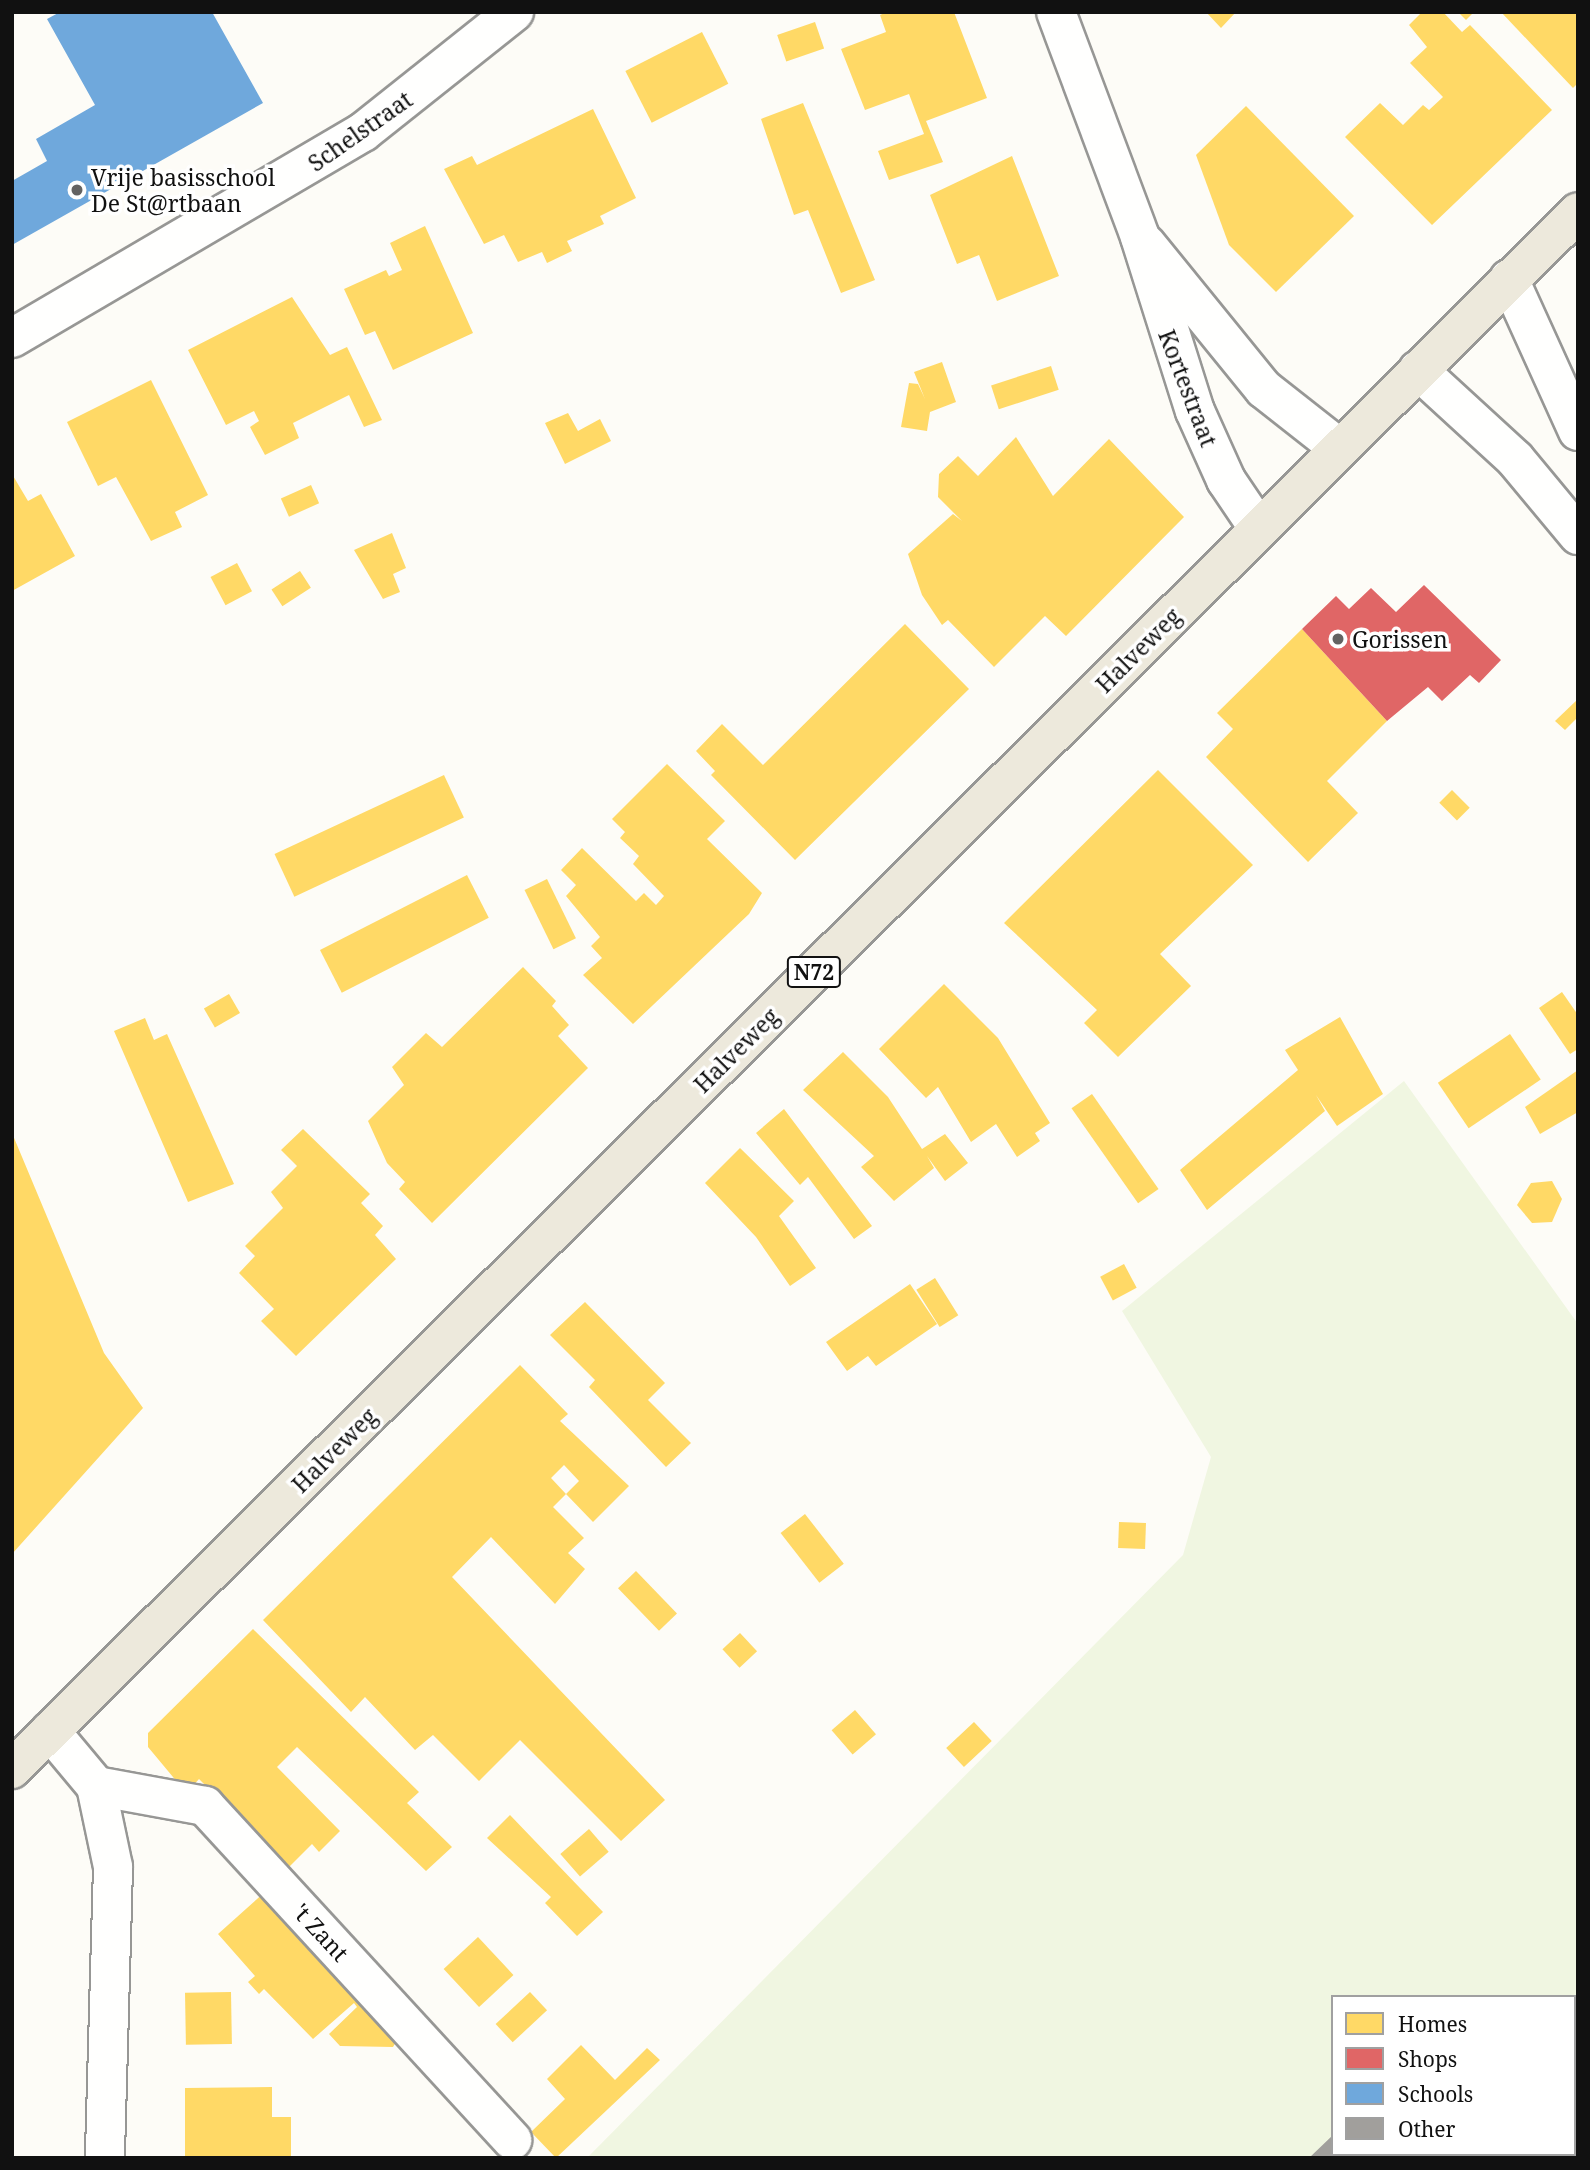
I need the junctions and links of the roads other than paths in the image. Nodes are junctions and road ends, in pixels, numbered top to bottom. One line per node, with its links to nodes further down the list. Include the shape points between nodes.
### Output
1 (514, 12): 6 (street, Schelstraat, via 363,132)
2 (1056, 12): 4 (street, Kortestraat)
3 (1578, 212): 5 (main road, Halveweg / N72)
4 (1140, 237): 9 (street, Kortestraat, via 1264,389); 10 (street, Kortestraat, via 1195,411 1226,480)
5 (1509, 279): 7 (main road, Halveweg / N72); 8 (street)
6 (12, 338)
7 (1418, 370): 9 (main road, Halveweg / N72); 11 (street, via 1515,459)
8 (1578, 431)
9 (1339, 448): 10 (main road, Halveweg / N72)
10 (1259, 529): 12 (main road, Halveweg / N72)
11 (1578, 536)
12 (50, 1731): 13 (main road, Halveweg / N72); 14 (street)
13 (12, 1769)
14 (96, 1786): 15 (street, 't Zant, via 205,1806); 16 (street, via 113,1867)
15 (512, 2140)
16 (105, 2158)

